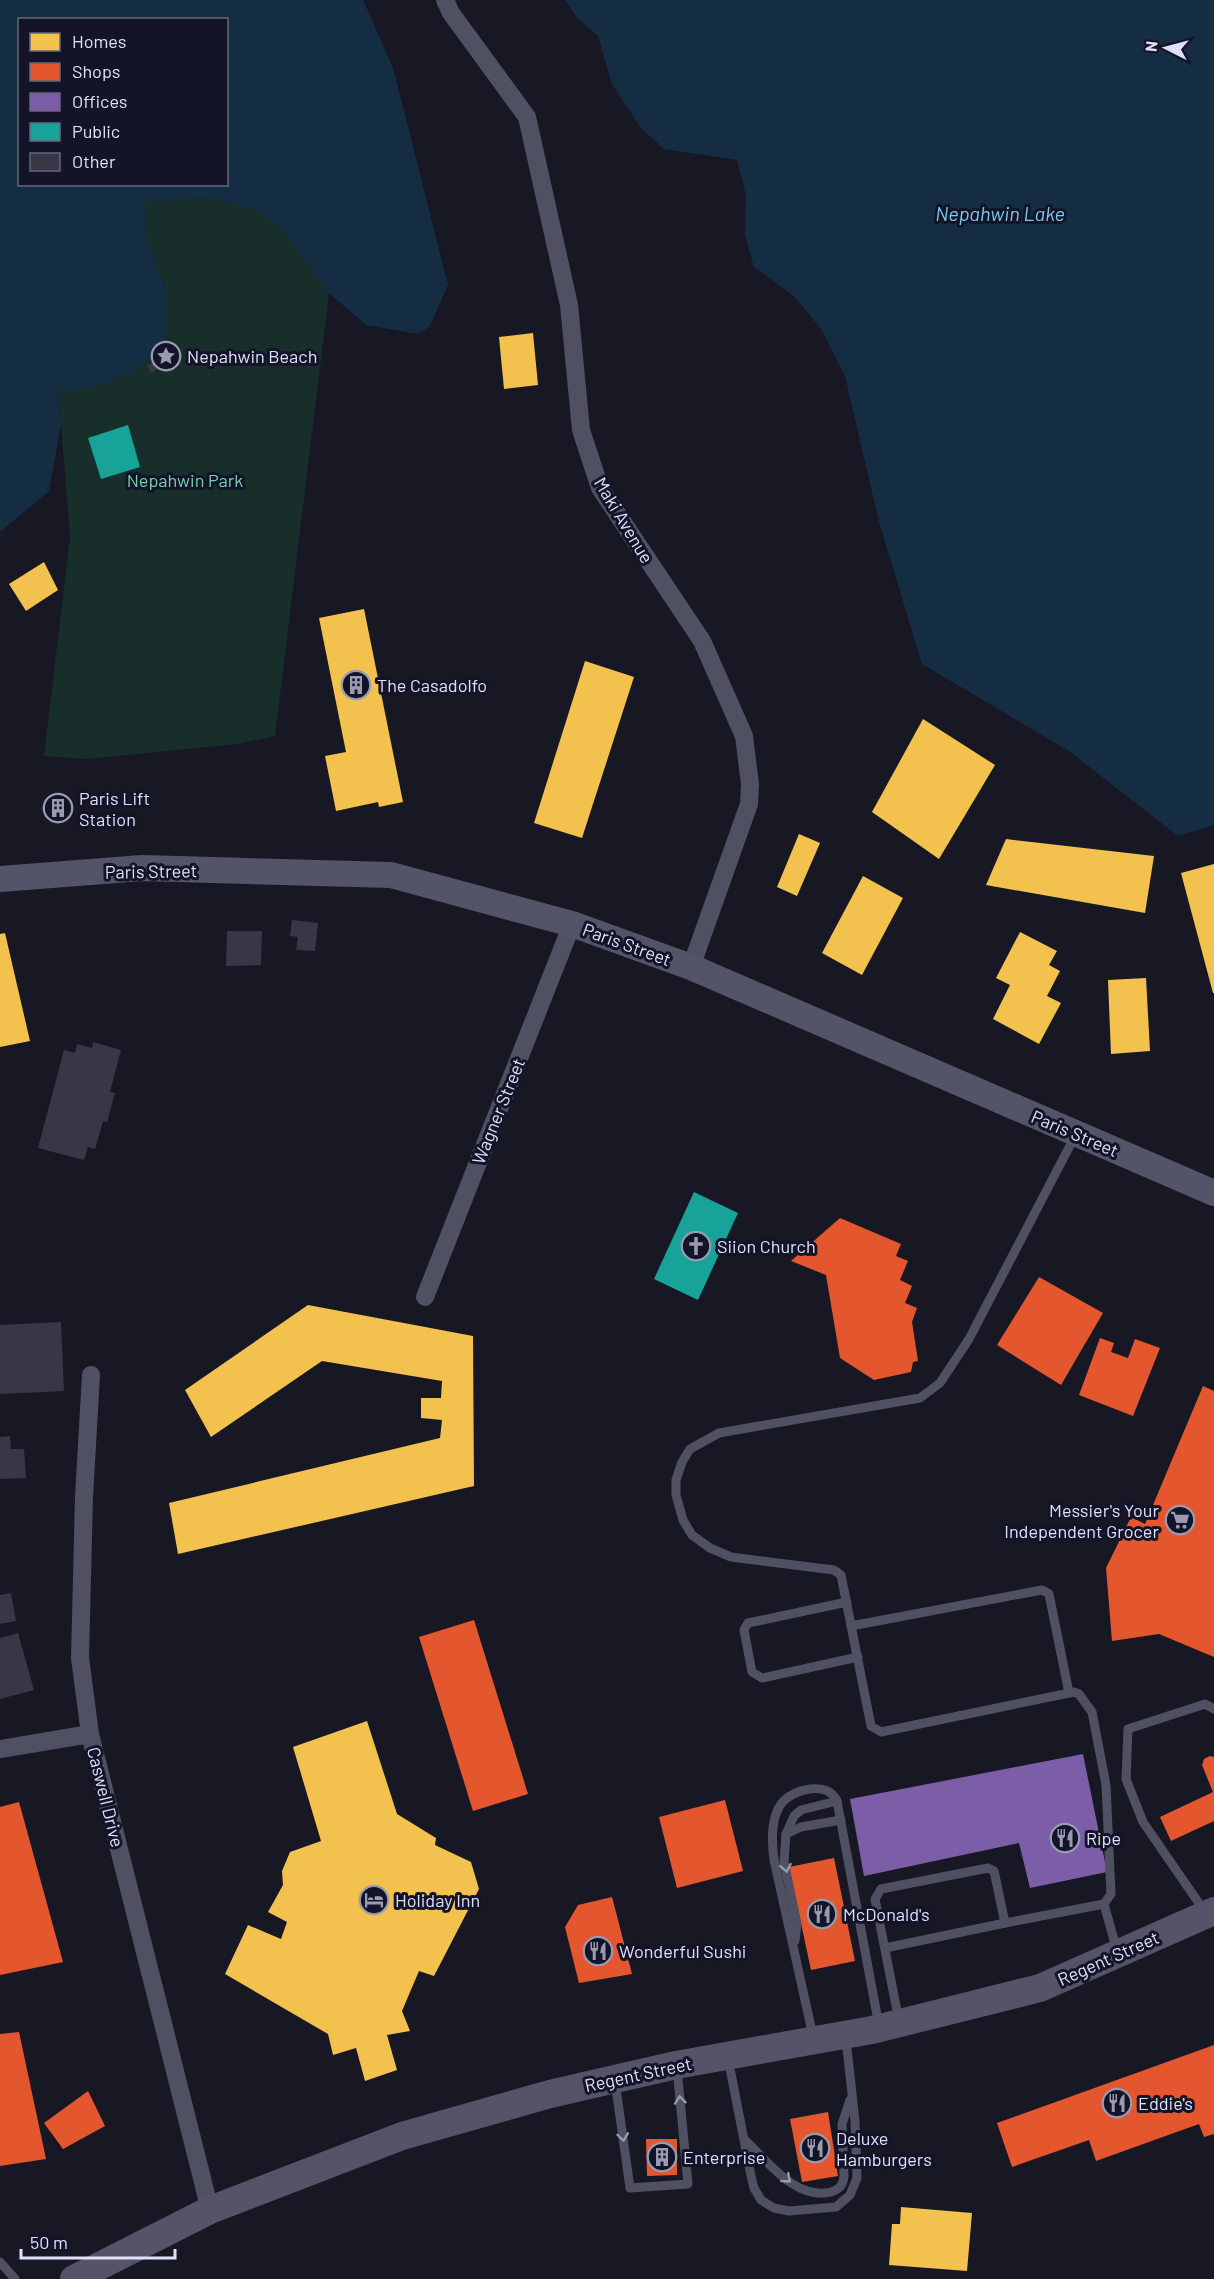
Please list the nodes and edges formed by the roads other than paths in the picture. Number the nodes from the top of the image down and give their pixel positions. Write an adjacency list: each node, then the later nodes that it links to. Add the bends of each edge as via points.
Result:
1 (445, 0): 4 (street, Maki Avenue, via 527,117 569,305 581,430 600,488 702,641 744,736 749,804)
2 (0, 879): 3 (main road, Paris Street, via 142,868 391,875)
3 (572, 924): 4 (main road, Paris Street); 7 (street, Wagner Street)
4 (691, 968): 5 (main road, Paris Street)
5 (1076, 1133): 6 (main road, Paris Street); 9 (lane, via 969,1339 940,1383 920,1398 719,1433 690,1449 682,1462 676,1495 683,1520 692,1534 731,1557 834,1570 841,1575)
6 (1214, 1193)
7 (425, 1298)
8 (91, 1375): 14 (street, Caswell Drive, via 80,1658)
9 (847, 1602): 10 (lane); 11 (lane, via 748,1623 744,1630 752,1672 762,1678)
10 (851, 1626): 11 (lane); 12 (lane, via 1042,1590 1049,1594)
11 (858, 1657): 12 (lane, via 872,1726 881,1732)
12 (1069, 1693): 19 (lane, via 1079,1694 1092,1712 1106,1785 1111,1894)
13 (1214, 1710): 20 (lane, via 1205,1704 1128,1729 1126,1779 1143,1822)
14 (90, 1734): 15 (street); 33 (street, Caswell Drive)
15 (0, 1749)
16 (837, 1801): 17 (lane); 18 (lane, via 801,1810); 23 (lane, via 834,1794 820,1788 801,1791 781,1803 775,1820 774,1860)
17 (841, 1820): 18 (lane, via 801,1827); 25 (lane)
18 (786, 1834): 23 (lane, one-way to 23, via 784,1862 797,1924)
19 (1104, 1904): 21 (lane); 24 (lane)
20 (1210, 1912): 24 (main road, Regent Street)
21 (1005, 1923): 22 (lane); 22 (lane, via 994,1871 988,1868 892,1887 881,1890 875,1899)
22 (885, 1948): 25 (lane)
23 (795, 1949): 27 (lane)
24 (1117, 1954): 25 (main road, Regent Street, via 1040,1988)
25 (889, 2025): 26 (main road, Regent Street)
26 (845, 2035): 27 (main road, Regent Street); 31 (lane)
27 (814, 2041): 28 (main road, Regent Street)
28 (728, 2056): 29 (main road, Regent Street); 32 (lane)
29 (676, 2065): 30 (main road, Regent Street); 30 (lane, one-way to 29, via 630,2188 688,2184)
30 (615, 2079): 33 (main road, Regent Street, via 402,2136)
31 (852, 2096): 32 (lane, one-way to 31, via 798,2188 811,2193 838,2190 843,2184 842,2124); 32 (lane, via 857,2178 850,2195 836,2207 789,2211 761,2200 754,2188)
32 (744, 2139)
33 (210, 2210): 36 (main road, Regent Street)
34 (0, 2262): 35 (lane)
35 (15, 2279)
36 (74, 2279)

